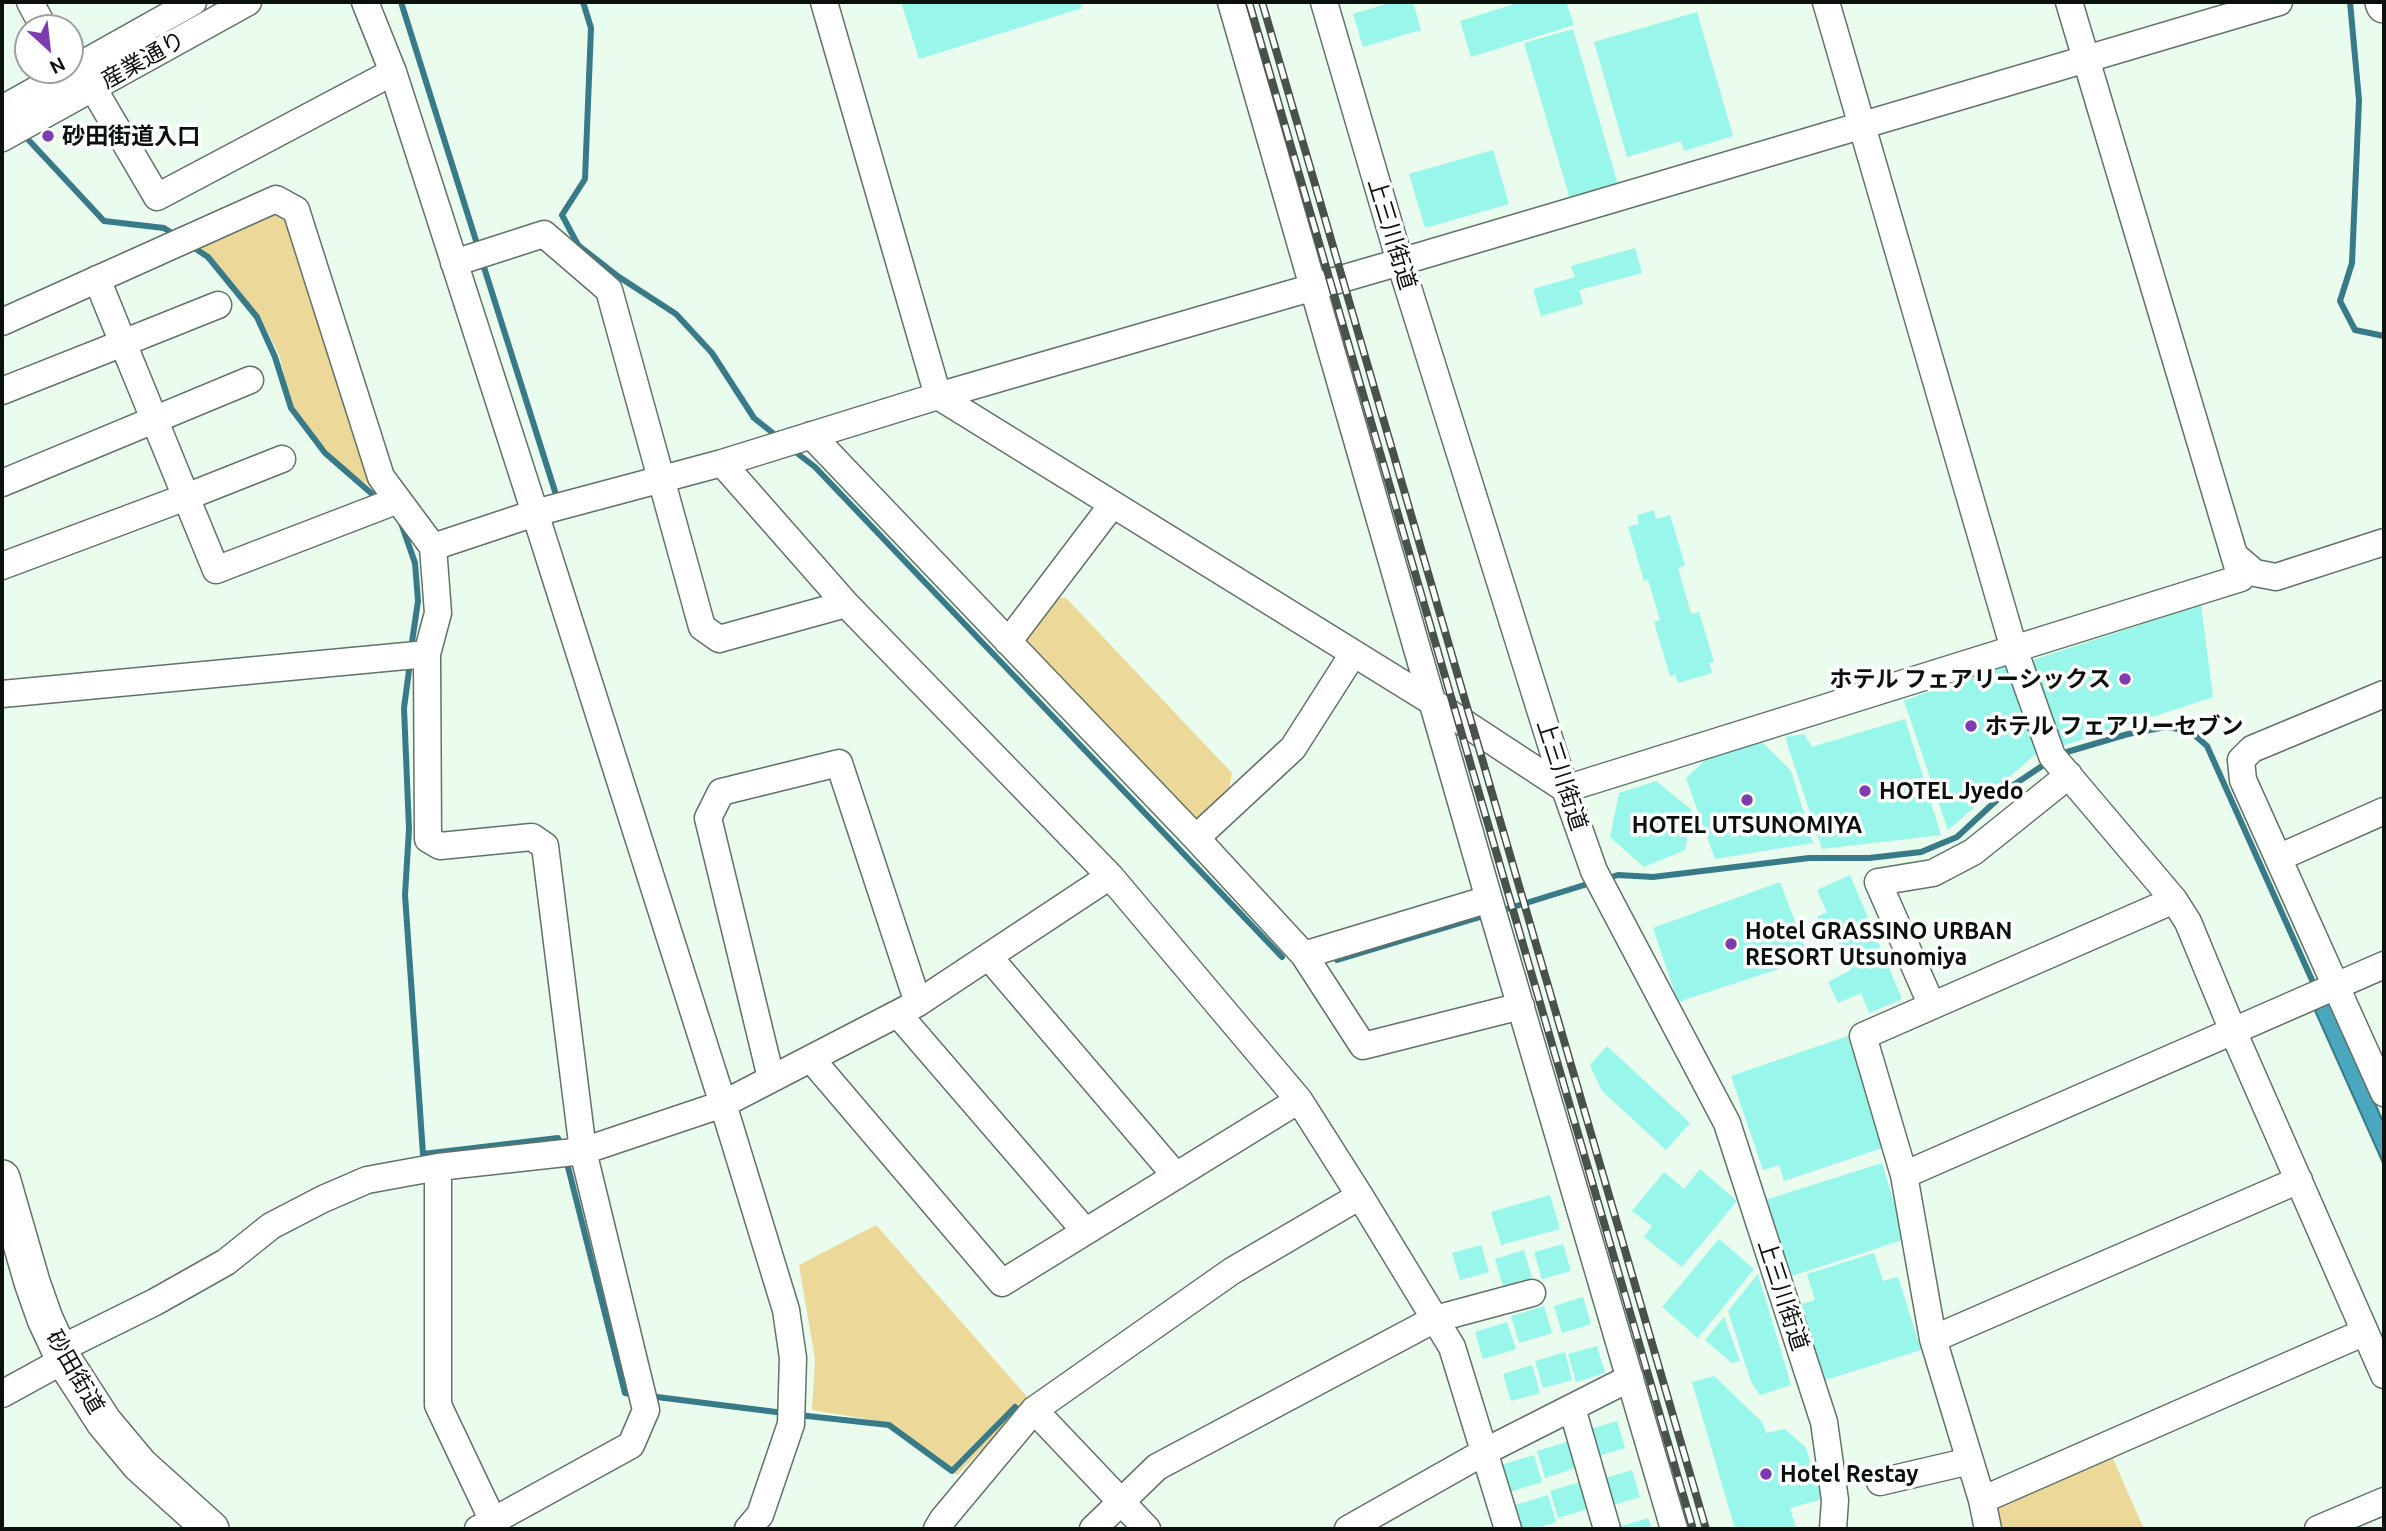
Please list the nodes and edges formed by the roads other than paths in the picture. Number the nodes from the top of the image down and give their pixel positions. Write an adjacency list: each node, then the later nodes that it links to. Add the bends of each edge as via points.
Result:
1 (193, 2): 11 (street, 産業通り)
2 (248, 2): 15 (street, 産業通り)
3 (365, 2): 12 (street)
4 (824, 2): 28 (street)
5 (1231, 2): 22 (street)
6 (1324, 2): 19 (street, 上三川街道)
7 (1826, 2): 17 (street)
8 (2069, 2): 10 (street)
9 (2279, 2): 10 (street)
10 (2086, 59): 17 (street); 41 (street)
11 (84, 62)
12 (393, 72): 15 (street, via 157,197); 20 (street)
13 (84, 82): 15 (street)
14 (44, 84): 16 (street, 産業通り)
15 (93, 88): 18 (street, 産業通り)
16 (2, 108)
17 (1862, 125): 19 (street); 45 (street)
18 (2, 138)
19 (1400, 262): 22 (street); 52 (street, 上三川街道)
20 (454, 263): 33 (street, via 544,234 609,290); 38 (street)
21 (97, 279): 24 (street); 25 (street); 36 (street, via 275,199 296,210 381,477)
22 (1314, 288): 28 (street); 50 (street)
23 (218, 305): 25 (street)
24 (2, 322)
25 (123, 343): 27 (street); 29 (street)
26 (250, 380): 29 (street)
27 (2, 391)
28 (938, 396): 30 (street); 37 (street)
29 (155, 419): 34 (street); 35 (street)
30 (811, 435): 32 (street); 44 (street)
31 (282, 459): 35 (street)
32 (722, 463): 33 (street); 43 (street)
33 (662, 479): 38 (street); 43 (street, via 702,627 719,639)
34 (2, 483)
35 (186, 496): 36 (street, via 216,570); 42 (street)
36 (398, 500): 40 (street)
37 (1112, 505): 44 (street); 47 (street)
38 (535, 513): 40 (street); 71 (street)
39 (2384, 542): 41 (street, via 2277,577 2255,573)
40 (433, 547): 46 (street, via 438,613)
41 (2234, 555): 45 (street, via 2241,578)
42 (2, 566)
43 (846, 604): 56 (street)
44 (1008, 642): 54 (street)
45 (2014, 649): 51 (street, via 2052,756); 52 (street)
46 (427, 654): 48 (street); 72 (street, via 428,839 440,846 532,837 545,846)
47 (1353, 654): 50 (street); 54 (street, via 1293,748)
48 (2, 694)
49 (2384, 694): 55 (street, via 2252,749 2241,760 2243,780)
50 (1434, 704): 52 (street); 57 (street)
51 (2069, 775): 58 (street); 64 (street, via 1973,852 1933,873 1878,882)
52 (1565, 789): 106 (street, 上三川街道, via 1594,871 1727,1123 1824,1422 1836,1500)
53 (2384, 811): 55 (street)
54 (1196, 838): 59 (street)
55 (2278, 858): 62 (street)
56 (1110, 876): 60 (street); 70 (street)
57 (1489, 899): 59 (street); 63 (street)
58 (2174, 900): 64 (street); 66 (street, via 2189,922)
59 (1304, 955): 63 (street, via 1363,1046)
60 (989, 957): 65 (street); 75 (street)
61 (2384, 965): 62 (street)
62 (2336, 986): 66 (street); 69 (street)
63 (1521, 1006): 86 (street)
64 (1932, 1006): 74 (street, via 1863,1036)
65 (908, 1008): 67 (street); 68 (street, via 839,763 721,792 708,818); 79 (street)
66 (2233, 1031): 74 (street); 77 (street)
67 (812, 1060): 68 (street); 79 (street, via 1002,1283)
68 (771, 1078): 71 (street)
69 (2384, 1093)
70 (1299, 1100): 75 (street); 78 (street)
71 (723, 1104): 72 (street); 98 (street, via 786,1310 793,1358 791,1424 761,1515)
72 (583, 1151): 73 (street); 96 (street, via 646,1410 631,1446)
73 (438, 1167): 84 (street, via 368,1180 323,1199 271,1226 226,1262); 96 (street, via 438,1405)
74 (1904, 1175): 83 (street)
75 (1176, 1176): 79 (street)
76 (2, 1178): 84 (main road, 砂田街道, via 32,1282)
77 (2298, 1180): 82 (street); 83 (street)
78 (1360, 1196): 81 (street); 89 (street, via 1232,1271)
79 (1085, 1231)
80 (1532, 1293): 81 (street)
81 (1435, 1319): 90 (street, via 1452,1347); 95 (street, via 1157,1467)
82 (2365, 1332): 85 (street); 93 (street)
83 (1933, 1339): 91 (street)
84 (61, 1355): 87 (street); 97 (main road, 砂田街道, via 104,1422 133,1457)
85 (2384, 1375)
86 (1630, 1378): 88 (street); 105 (street)
87 (2, 1394)
88 (1572, 1408): 90 (street); 104 (street)
89 (1034, 1410): 95 (street); 99 (street)
90 (1486, 1451): 102 (street); 103 (street)
91 (1970, 1461): 92 (street); 93 (street)
92 (1880, 1482)
93 (1982, 1500): 107 (street)
94 (2384, 1501): 108 (street)
95 (1121, 1502): 100 (street); 101 (street)
96 (485, 1525)
97 (211, 1529)
98 (748, 1529)
99 (937, 1529)
100 (1093, 1529)
101 (1147, 1529)
102 (1348, 1529)
103 (1508, 1529)
104 (1607, 1529)
105 (1674, 1529)
106 (1833, 1529)
107 (1988, 1529)
108 (2318, 1529)

